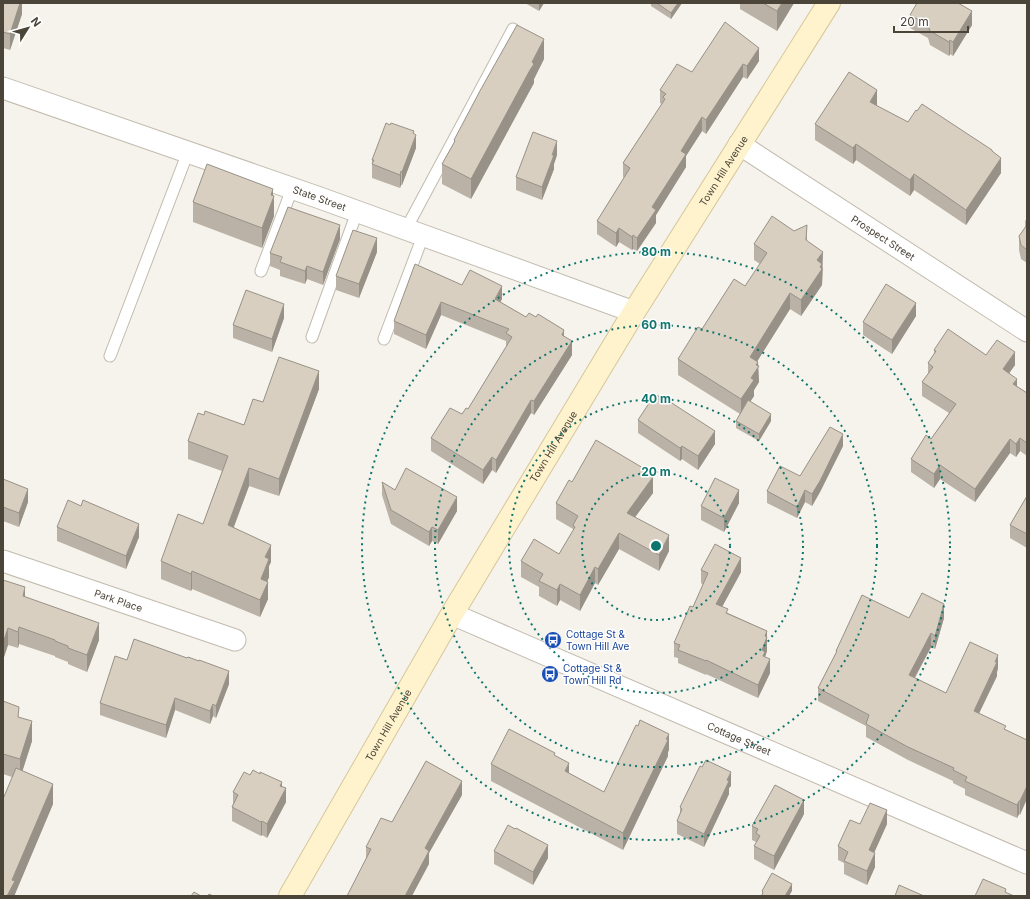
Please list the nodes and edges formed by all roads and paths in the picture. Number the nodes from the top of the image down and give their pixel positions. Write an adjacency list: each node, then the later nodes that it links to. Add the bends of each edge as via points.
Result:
1 (829, 3): 4 (street, Town Hill Avenue)
2 (513, 29): 8 (lane)
3 (3, 88): 5 (street, State Street)
4 (739, 144): 10 (street, Town Hill Avenue); 11 (street, Prospect Street)
5 (188, 152): 6 (street, State Street); 14 (lane)
6 (292, 189): 7 (street, State Street); 9 (lane)
7 (357, 212): 8 (street, State Street); 12 (lane)
8 (414, 232): 10 (street, State Street); 13 (lane)
9 (261, 271)
10 (634, 312): 16 (street, Town Hill Avenue)
11 (1027, 331)
12 (312, 337)
13 (384, 339)
14 (110, 356)
15 (3, 561): 17 (street, Park Place)
16 (452, 614): 18 (street, Cottage Street); 19 (street, Town Hill Avenue)
17 (234, 640)
18 (1027, 863)
19 (290, 896)

